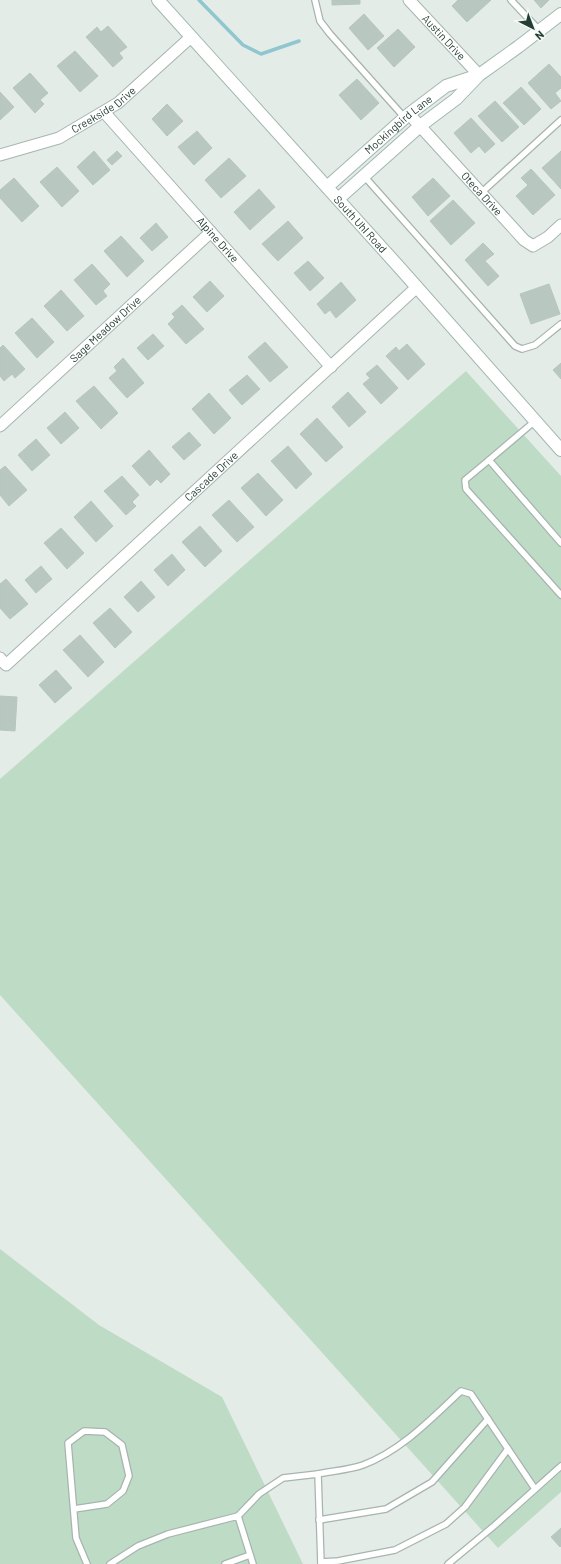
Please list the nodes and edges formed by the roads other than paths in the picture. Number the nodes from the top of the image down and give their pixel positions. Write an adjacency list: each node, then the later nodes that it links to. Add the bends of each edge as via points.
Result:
1 (158, 0): 7 (main road, South Uhl Road)
2 (315, 0): 10 (lane, via 320,21 330,34)
3 (409, 0): 8 (street, Austin Drive)
4 (511, 0): 6 (lane)
5 (561, 14): 6 (main road, Mockingbird Lane)
6 (540, 31): 8 (main road, Mockingbird Lane)
7 (191, 36): 9 (street, Creekside Drive, via 118,103); 15 (main road, South Uhl Road)
8 (479, 75): 10 (main road, Mockingbird Lane, via 446,86); 12 (main road, Mockingbird Lane, via 456,99)
9 (104, 112): 13 (street, Creekside Drive, via 59,138); 19 (street, Alpine Drive)
10 (407, 116): 12 (street, Oteca Drive); 15 (main road, Mockingbird Lane)
11 (561, 120): 16 (lane)
12 (420, 126): 14 (main road, Mockingbird Lane); 16 (street, Oteca Drive)
13 (0, 155)
14 (363, 176): 17 (main road, Mockingbird Lane); 21 (lane, via 515,346 522,349 535,345)
15 (326, 187): 17 (main road, South Uhl Road)
16 (481, 193): 18 (street, Oteca Drive, via 524,240 533,246)
17 (338, 199): 20 (main road, South Uhl Road)
18 (561, 225)
19 (211, 232): 22 (street, Alpine Drive); 24 (street, Sage Meadow Drive)
20 (417, 287): 22 (street, Cascade Drive); 23 (main road, South Uhl Road)
21 (561, 324)
22 (331, 367): 29 (street, Cascade Drive)
23 (535, 421): 25 (main road, South Uhl Road); 26 (lane)
24 (0, 426)
25 (561, 450)
26 (489, 460): 27 (lane); 28 (lane, via 465,480 466,489)
27 (561, 543)
28 (561, 595)
29 (3, 662)
30 (488, 1419): 31 (lane); 33 (lane, via 471,1394 461,1391 395,1449 362,1465); 37 (lane, via 432,1482 386,1509)
31 (508, 1449): 34 (lane); 39 (lane, via 465,1507 446,1524 395,1550)
32 (561, 1466): 34 (lane)
33 (318, 1474): 36 (lane, via 283,1478 259,1494); 37 (lane)
34 (535, 1489): 44 (lane)
35 (74, 1509): 35 (lane, via 68,1443 84,1431 105,1432 122,1445 129,1476 123,1491 107,1504); 40 (lane, via 76,1538)
36 (238, 1516): 38 (lane); 41 (lane, via 168,1534 138,1546)
37 (319, 1520): 39 (lane)
38 (250, 1555): 42 (lane); 43 (lane)
39 (321, 1563)
40 (87, 1564)
41 (110, 1564)
42 (225, 1564)
43 (253, 1564)
44 (448, 1564)

